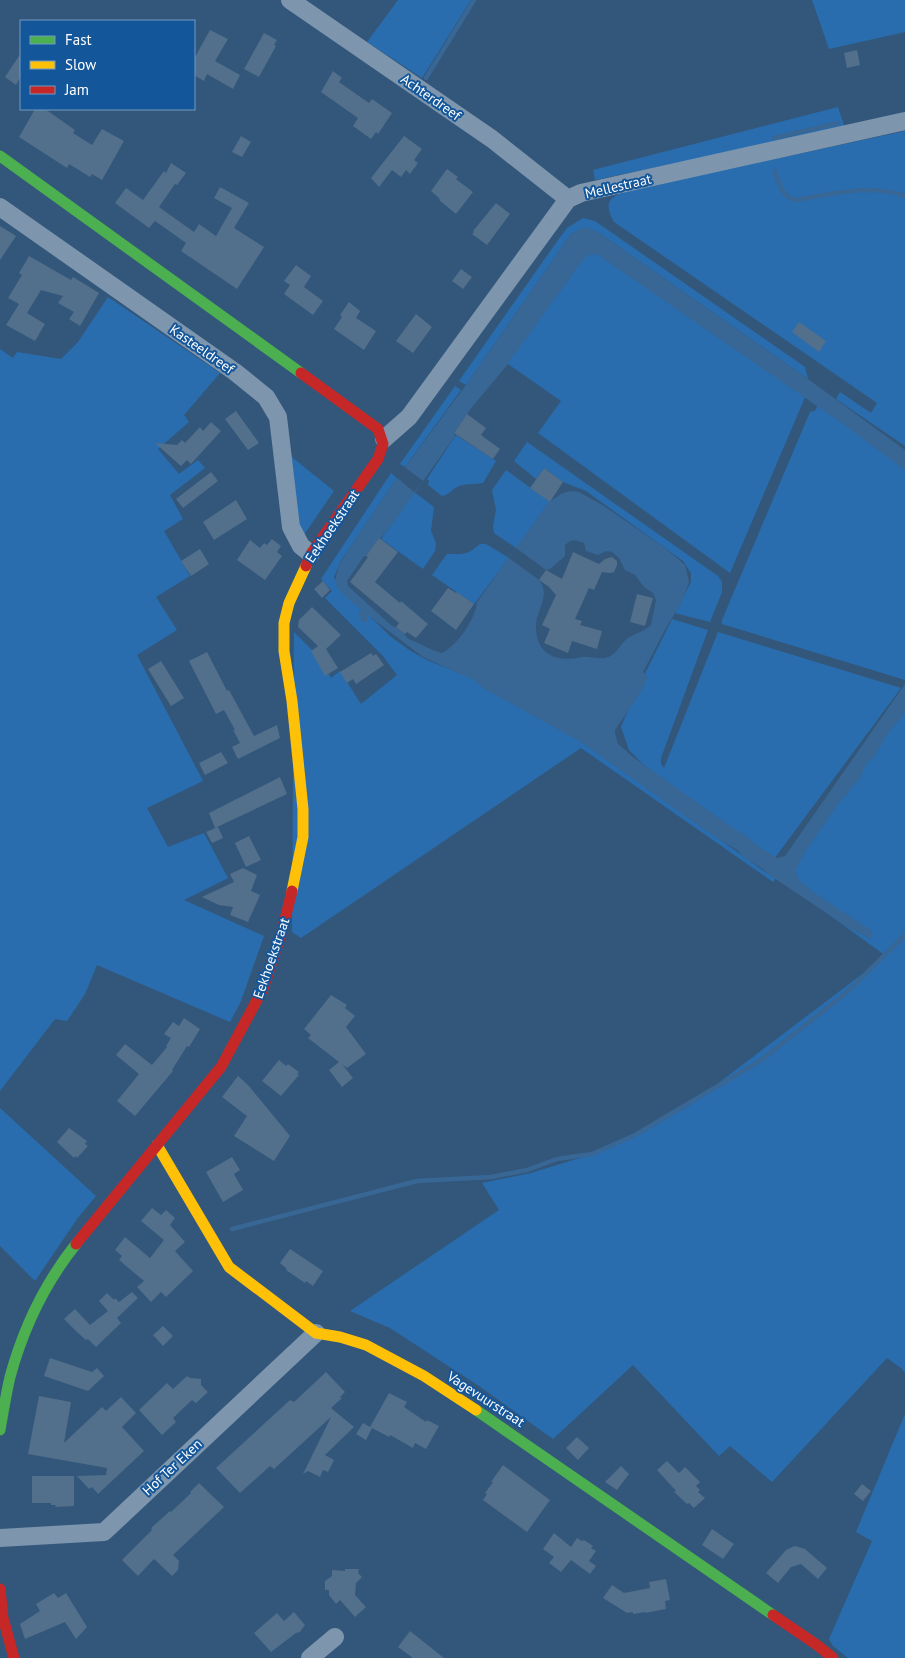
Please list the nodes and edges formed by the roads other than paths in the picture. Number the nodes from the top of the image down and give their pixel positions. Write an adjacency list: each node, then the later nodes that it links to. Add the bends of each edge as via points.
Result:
1 (290, 0): 4 (street, Achterdreef, via 492,139)
2 (905, 121): 4 (street, Mellestraat, via 581,193)
3 (0, 156): 6 (street, via 378,429)
4 (568, 199): 6 (street, Mellestraat, via 409,417)
5 (0, 208): 7 (street, Kasteeldreef, via 266,397 278,417 291,526 301,546)
6 (384, 439): 7 (street, Eekhoekstraat, via 378,459)
7 (311, 554): 8 (street, Eekhoekstraat, via 289,603 284,623 303,837 282,931 263,989 221,1067)
8 (157, 1145): 9 (street, Vagevuurstraat, via 229,1267); 10 (street, Eekhoekstraat, via 73,1248 40,1298 10,1378)
9 (316, 1333): 11 (street, Hof Ter Eken, via 104,1532); 16 (street, Vagevuurstraat, via 340,1336 366,1345 424,1376)
10 (0, 1430)
11 (0, 1538)
12 (0, 1589): 14 (street, via 3,1618)
13 (334, 1637): 15 (street)
14 (14, 1658)
15 (310, 1658)
16 (833, 1658)

